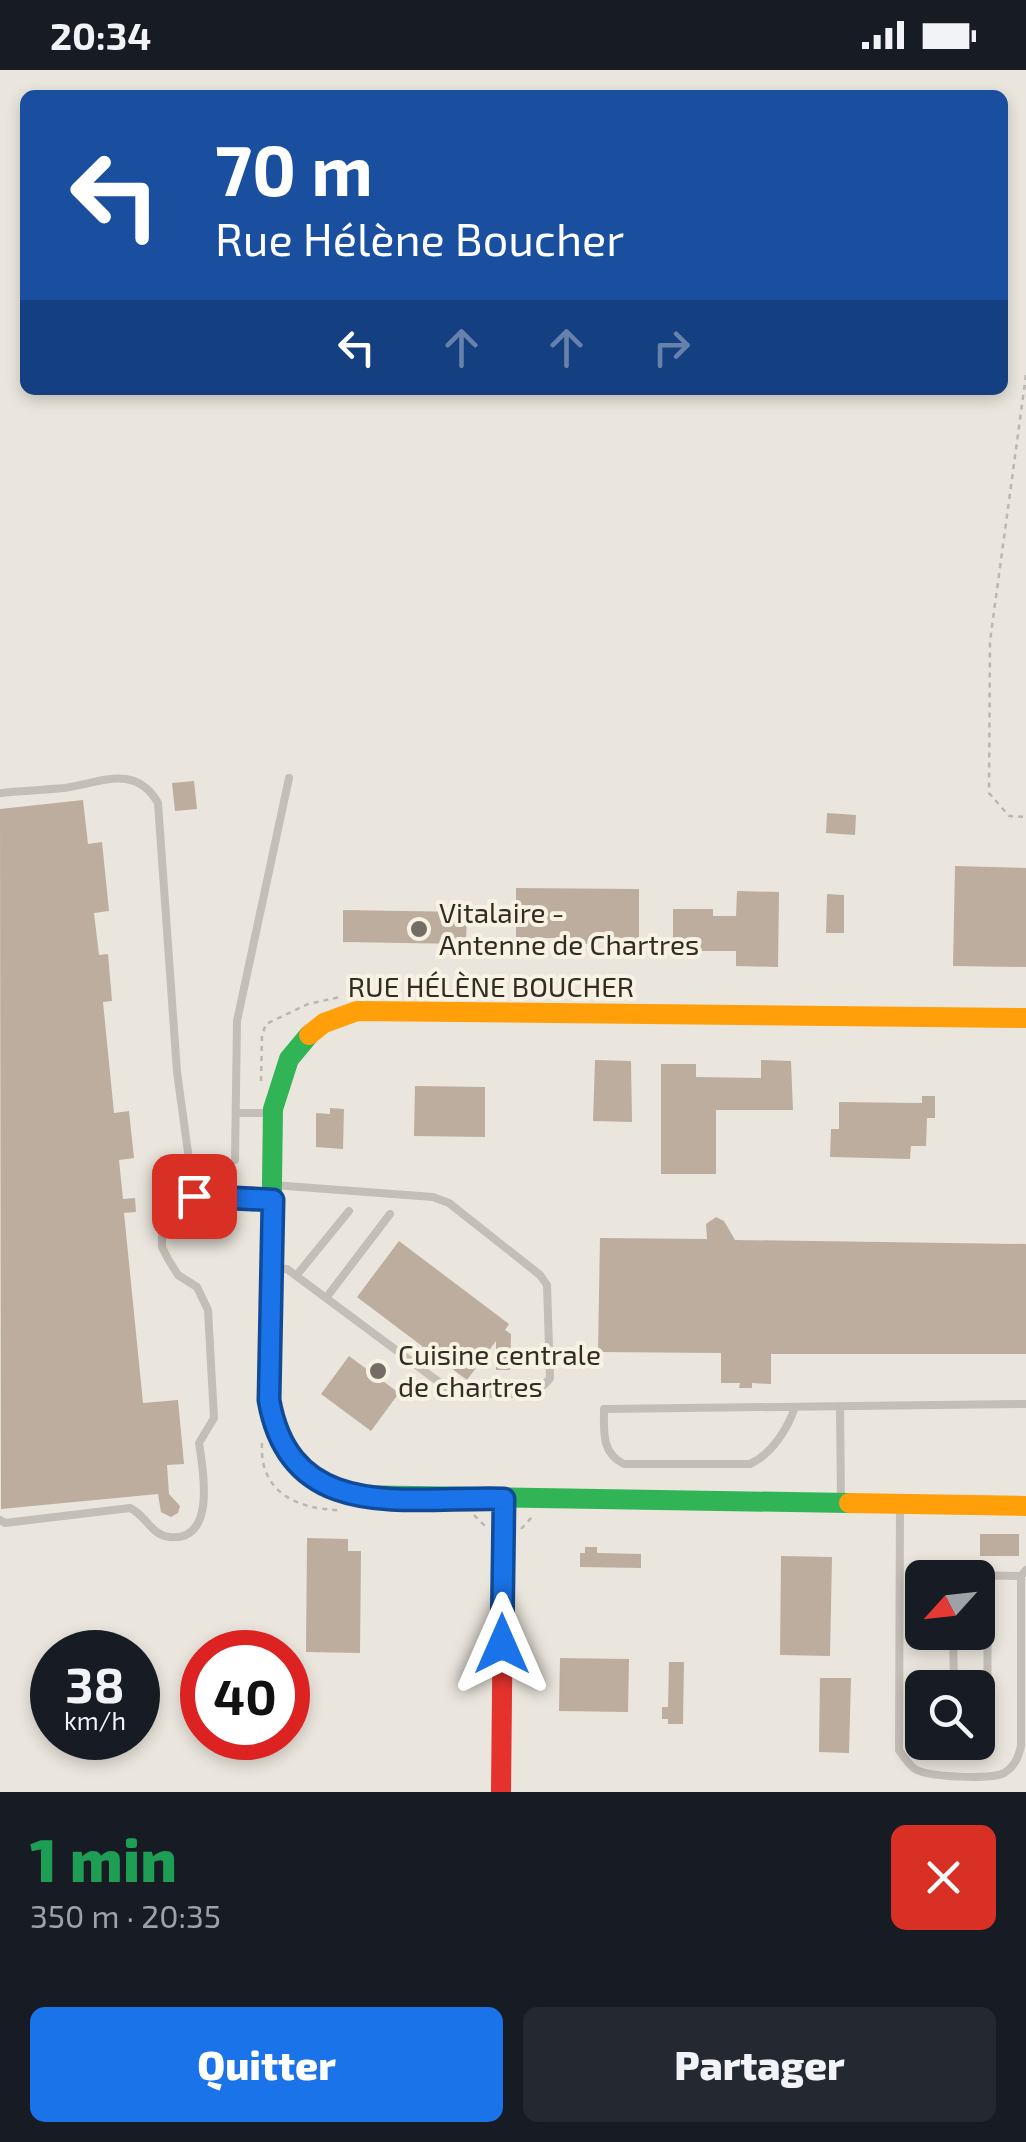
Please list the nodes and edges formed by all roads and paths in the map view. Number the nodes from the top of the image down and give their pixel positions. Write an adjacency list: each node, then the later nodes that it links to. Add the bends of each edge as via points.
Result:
1 (1026, 375): 4 (path, via 990,641 989,774 989,794 1008,816)
2 (290, 778): 6 (lane, via 238,1021)
3 (0, 794): 10 (lane, via 130,780 158,804 177,1072)
4 (1026, 818)
5 (1026, 1018): 7 (street, RUE HÉLÈNE BOUCHER, via 357,1010 336,1014 299,1044 278,1080)
6 (236, 1112): 7 (lane); 8 (lane)
7 (273, 1113): 9 (street, RUE HÉLÈNE BOUCHER)
8 (236, 1160)
9 (273, 1192): 10 (lane); 13 (street, RUE HÉLÈNE BOUCHER); 15 (lane, via 450,1203 547,1285 550,1378 532,1393 458,1392)
10 (194, 1196): 23 (lane, via 167,1214 162,1247 178,1275 197,1286 208,1310 214,1418 198,1443 204,1478 198,1522 168,1537 130,1508)
11 (349, 1211): 14 (lane)
12 (390, 1214): 15 (lane)
13 (272, 1268): 14 (lane); 19 (street, RUE HÉLÈNE BOUCHER, via 269,1400 274,1425 296,1464 349,1495)
14 (296, 1276): 15 (lane)
15 (326, 1298)
16 (1026, 1404): 17 (lane)
17 (840, 1406): 18 (lane); 20 (lane)
18 (795, 1407): 18 (lane, via 604,1409 604,1439 624,1464 750,1464 788,1426)
19 (504, 1499): 20 (street, RUE HÉLÈNE BOUCHER); 27 (street)
20 (841, 1504): 21 (street, RUE HÉLÈNE BOUCHER)
21 (900, 1504): 22 (street, RUE HÉLÈNE BOUCHER); 26 (lane, via 899,1750 913,1768 929,1774 994,1777)
22 (1026, 1506)
23 (0, 1520)
24 (1023, 1573): 25 (lane); 26 (lane)
25 (995, 1575)
26 (1022, 1754)
27 (501, 1792)

